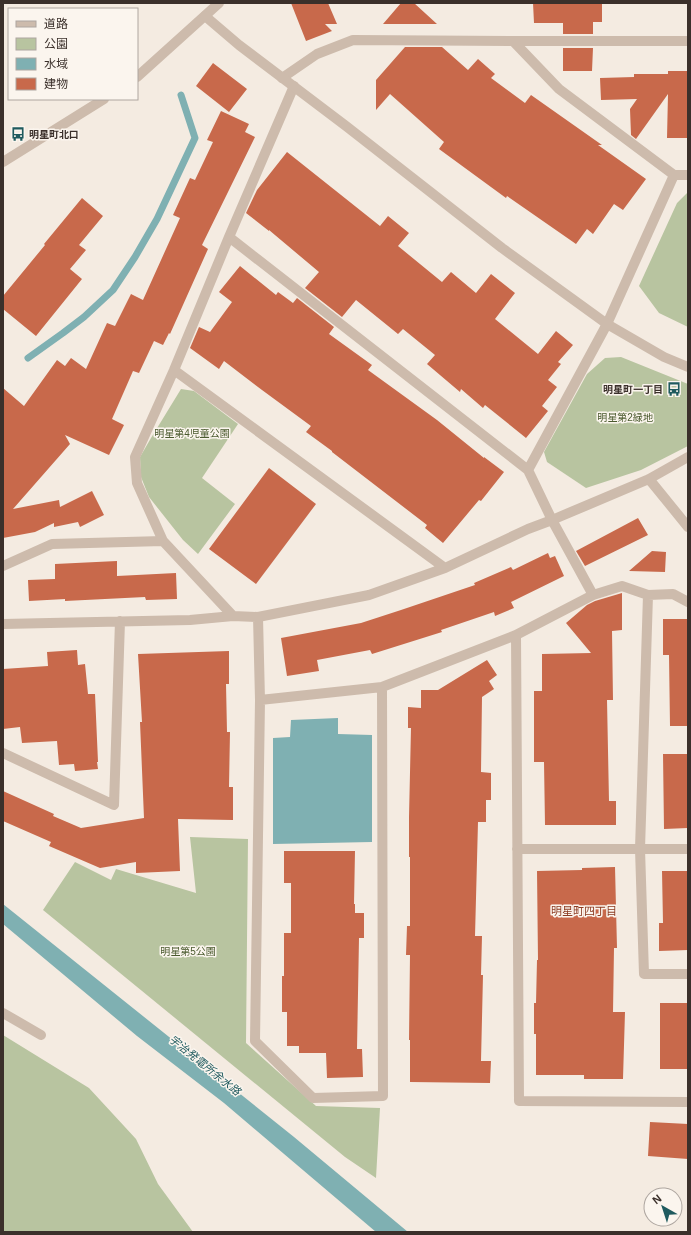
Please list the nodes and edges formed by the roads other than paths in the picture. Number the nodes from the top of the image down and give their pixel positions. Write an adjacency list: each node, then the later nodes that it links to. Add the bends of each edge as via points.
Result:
1 (219, 3): 2 (street)
2 (205, 16): 5 (street); 6 (street)
3 (513, 41): 4 (street); 6 (street, via 353,40 317,54); 10 (street, via 559,89)
4 (688, 41)
5 (138, 76)
6 (282, 78): 7 (street)
7 (294, 86): 12 (street); 13 (street, via 502,248)
8 (102, 100): 9 (street)
9 (3, 162)
10 (674, 175): 11 (street); 13 (street)
11 (688, 175)
12 (229, 237): 15 (street); 17 (street)
13 (607, 324): 14 (street, via 664,357); 17 (street)
14 (688, 367)
15 (174, 370): 21 (street, via 135,457 137,483); 23 (street)
16 (688, 457): 18 (street)
17 (528, 470): 19 (street)
18 (649, 478): 19 (street); 20 (street)
19 (552, 520): 23 (street); 24 (street)
20 (688, 527)
21 (163, 541): 22 (street, via 52,544); 27 (street)
22 (3, 566)
23 (445, 568): 28 (street, via 369,595)
24 (593, 595): 25 (street, via 622,586); 31 (street)
25 (648, 595): 26 (street, via 673,594); 36 (street)
26 (688, 602)
27 (232, 616): 28 (street); 29 (street, via 190,620)
28 (258, 617): 33 (street)
29 (120, 621): 30 (street); 34 (street, via 114,805)
30 (3, 624)
31 (516, 635): 32 (street); 35 (street)
32 (382, 687): 33 (street); 33 (street, via 383,1096 313,1098 255,1041)
33 (260, 700)
34 (3, 753)
35 (517, 849): 36 (street); 41 (street, via 519,1101)
36 (640, 849): 37 (street); 38 (street, via 644,974)
37 (688, 849)
38 (688, 974)
39 (3, 1013): 40 (street)
40 (41, 1035)
41 (688, 1102)

